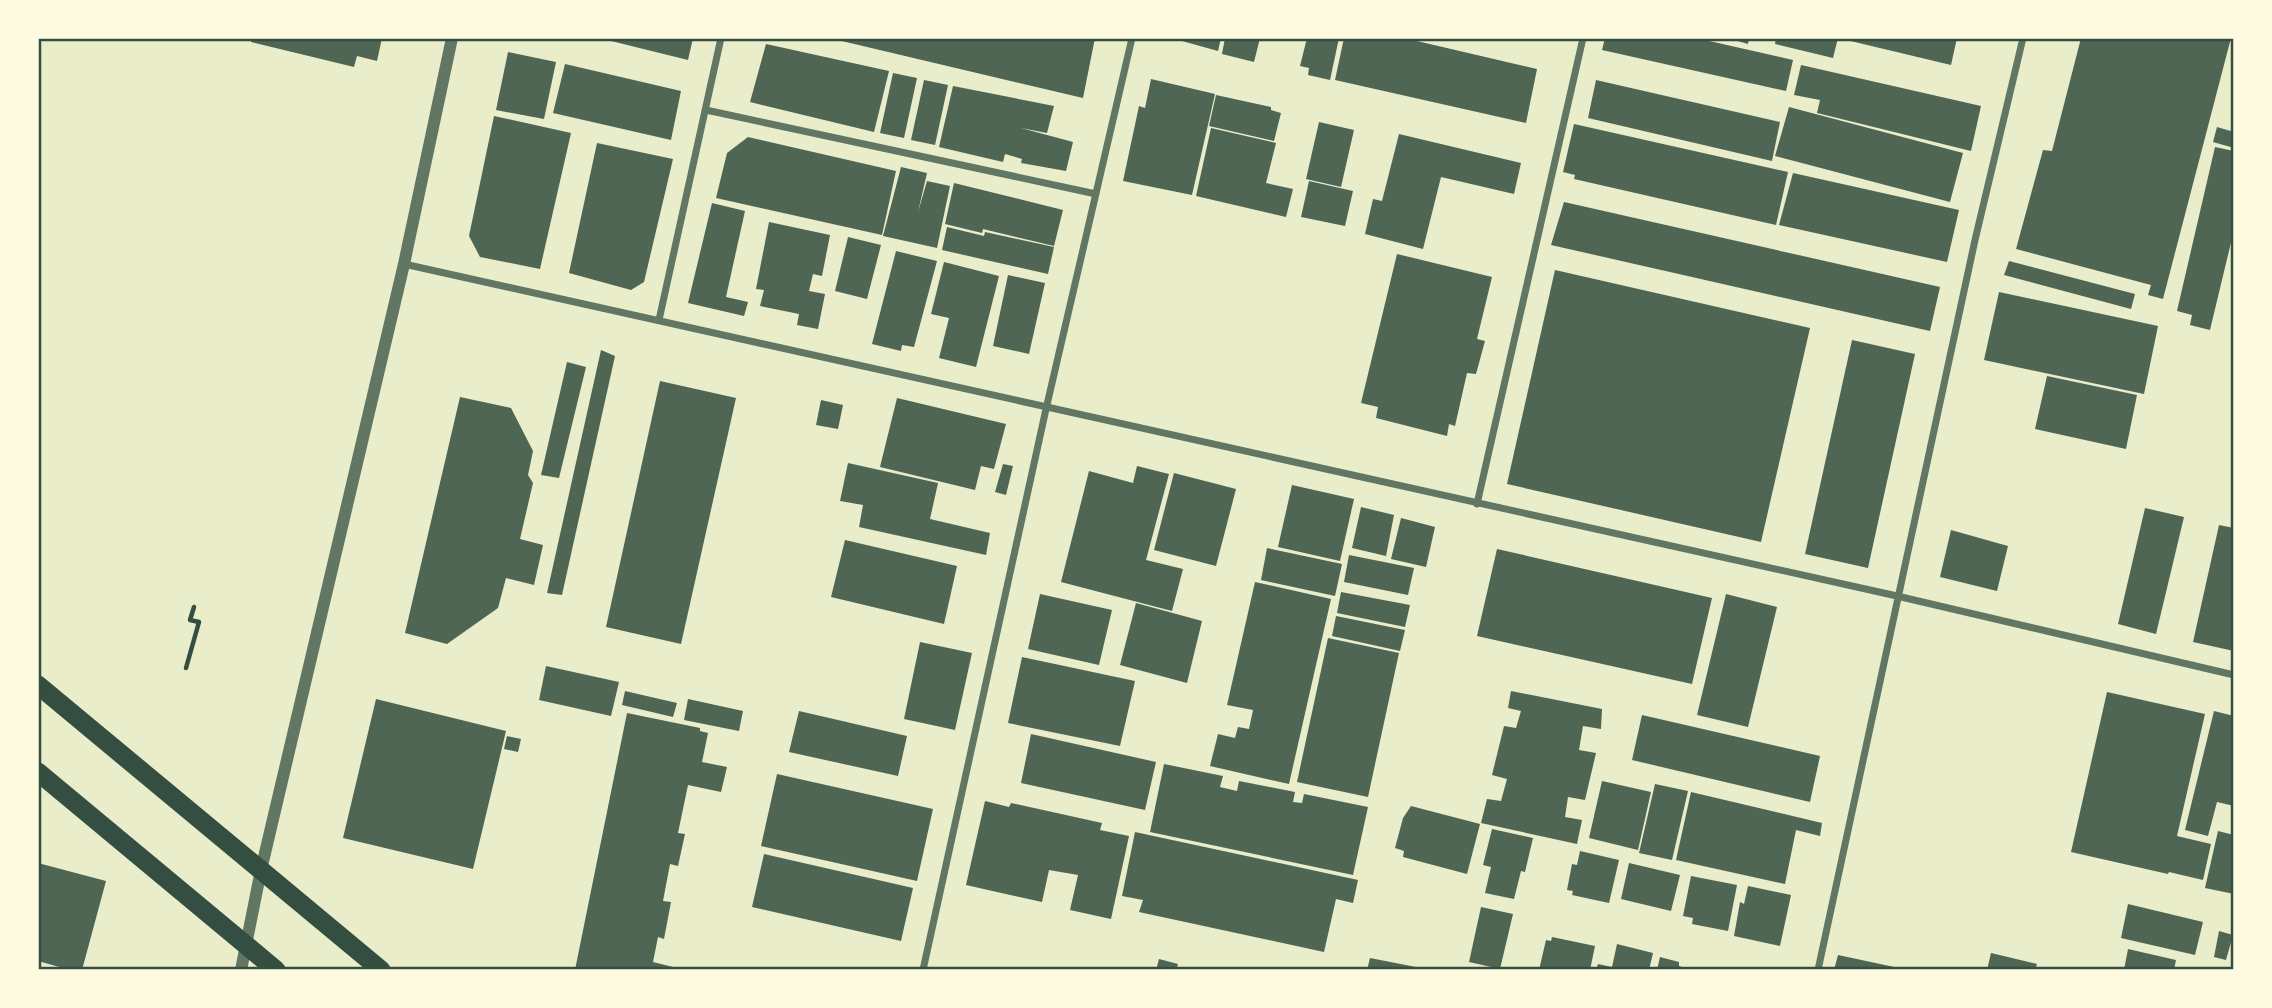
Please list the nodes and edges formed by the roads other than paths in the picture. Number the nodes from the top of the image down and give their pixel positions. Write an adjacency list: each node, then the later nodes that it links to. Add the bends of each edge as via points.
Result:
1 (453, 38): 8 (street)
2 (721, 38): 6 (street)
3 (1132, 38): 7 (street)
4 (1583, 38): 11 (street)
5 (2022, 38): 12 (street)
6 (706, 110): 7 (street); 9 (street)
7 (1096, 194): 10 (street)
8 (404, 264): 9 (street); 16 (street)
9 (659, 320): 10 (street)
10 (1046, 409): 11 (street); 21 (street)
11 (1477, 504): 12 (street)
12 (1897, 596): 13 (street); 22 (street)
13 (2234, 675)
14 (38, 685): 16 (highway)
15 (38, 772): 17 (highway)
16 (261, 870): 17 (street); 20 (highway)
17 (246, 945): 18 (street); 19 (highway)
18 (241, 970)
19 (276, 970)
20 (382, 970)
21 (923, 970)
22 (1818, 970)

